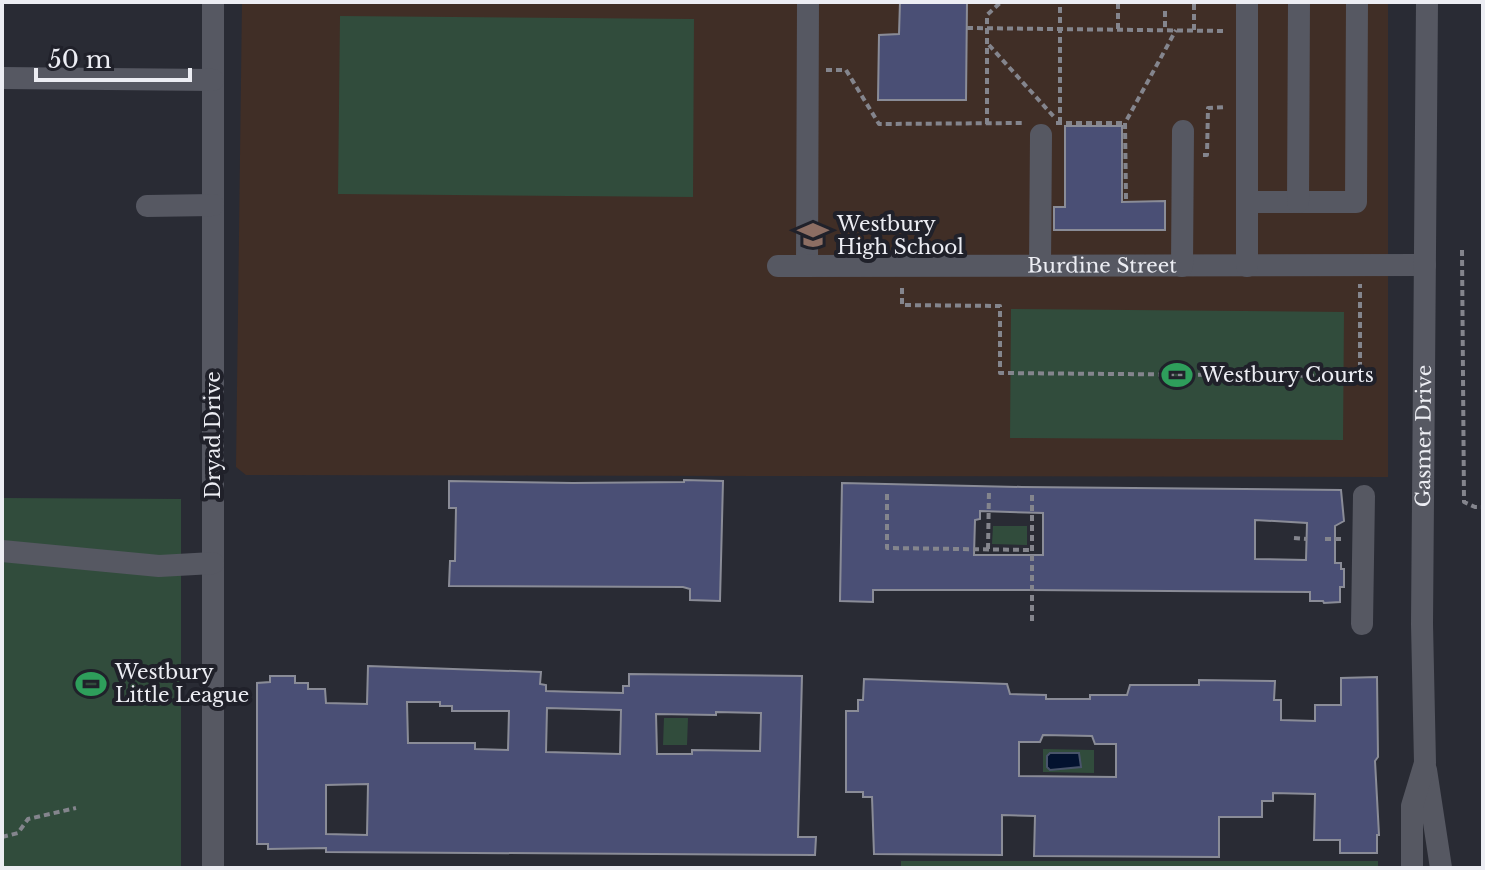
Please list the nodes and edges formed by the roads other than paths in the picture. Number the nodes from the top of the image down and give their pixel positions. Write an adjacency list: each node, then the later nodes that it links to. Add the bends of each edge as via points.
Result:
1 (213, 2): 8 (street, Dryad Drive)
2 (808, 2): 15 (street)
3 (1247, 2): 11 (street)
4 (1299, 2): 12 (street)
5 (1357, 2): 12 (street, via 1356,202)
6 (1427, 2): 16 (street, Gasmer Drive)
7 (2, 78): 8 (street)
8 (213, 80): 13 (street, Dryad Drive)
9 (1044, 126): 18 (street)
10 (1183, 131): 19 (street)
11 (1247, 202): 12 (street); 20 (street)
12 (1298, 202)
13 (213, 205): 14 (street); 23 (street, Dryad Drive)
14 (147, 206)
15 (807, 265): 17 (street, Burdine Street); 18 (street, Burdine Street)
16 (1425, 265): 20 (street, Burdine Street); 25 (street, Gasmer Drive)
17 (778, 266)
18 (1040, 266): 19 (street, Burdine Street)
19 (1182, 266): 20 (street, Burdine Street)
20 (1247, 266)
21 (1364, 496): 24 (street)
22 (2, 551): 23 (street, via 159,566)
23 (213, 563): 26 (street, Dryad Drive)
24 (1362, 624)
25 (1425, 763): 27 (street, Gasmer Drive, via 1412,806); 28 (street)
26 (213, 868)
27 (1412, 868)
28 (1441, 868)

